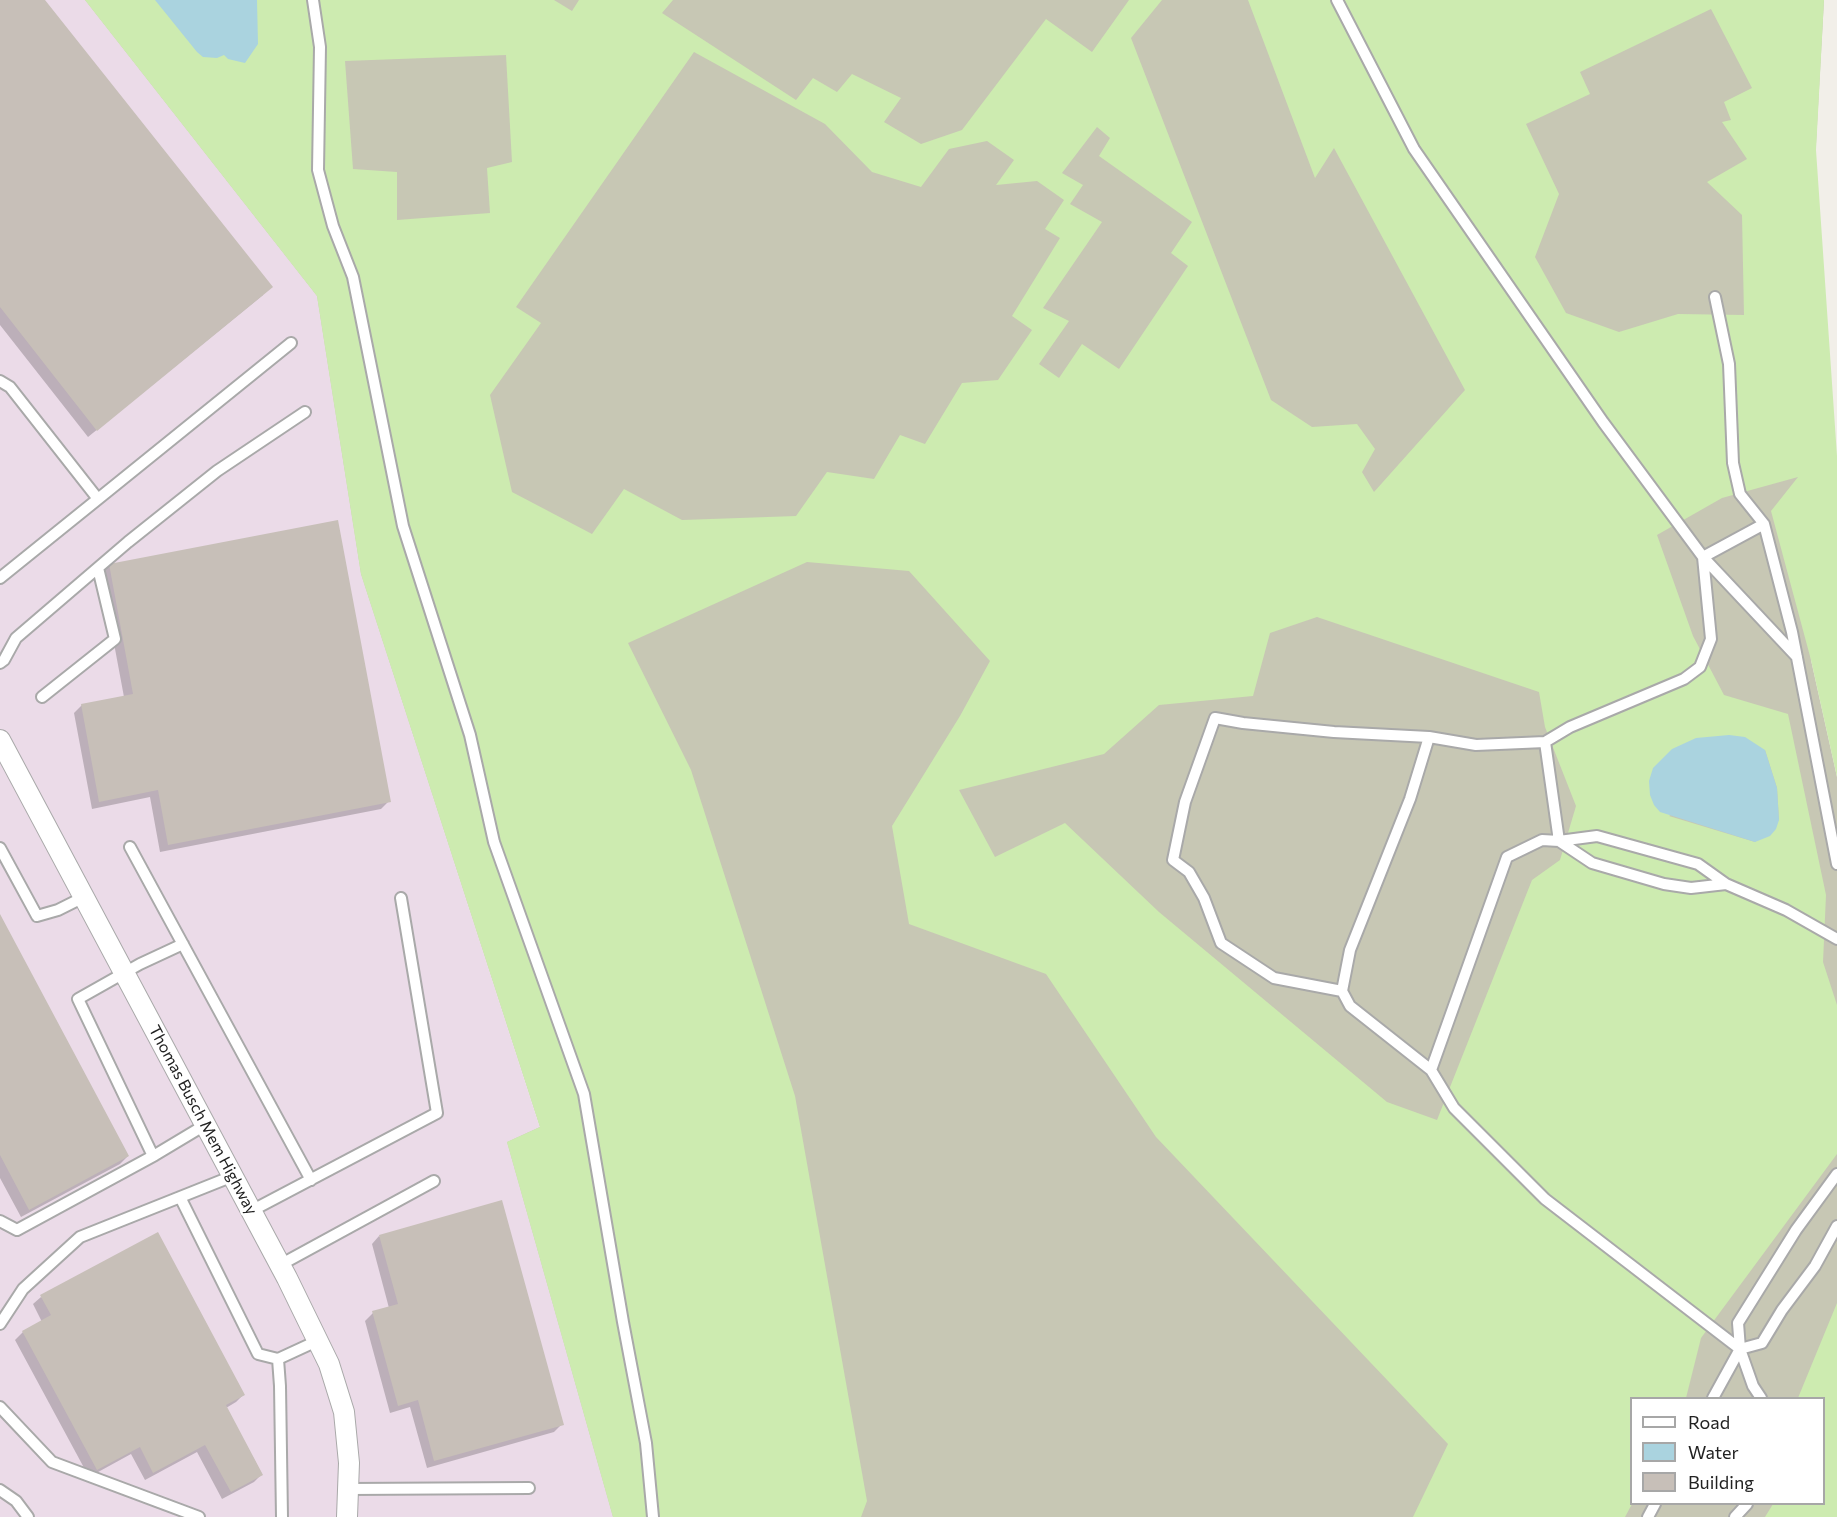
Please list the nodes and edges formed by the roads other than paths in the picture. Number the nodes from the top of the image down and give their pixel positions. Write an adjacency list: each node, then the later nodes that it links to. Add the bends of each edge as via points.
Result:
1 (313, 0): 56 (lane, via 320,47 318,170 333,226 353,277 403,526 470,735 494,842 584,1094 646,1443)
2 (1337, 0): 9 (lane, via 1414,149)
3 (1714, 297): 8 (lane, via 1729,364 1733,463 1740,494)
4 (291, 343): 7 (lane)
5 (0, 381): 7 (lane, via 10,387)
6 (305, 412): 10 (lane, via 217,471)
7 (98, 500): 11 (lane)
8 (1764, 524): 9 (lane); 12 (lane)
9 (1703, 558): 12 (lane); 17 (lane, via 1711,639 1700,667 1684,679 1570,727)
10 (98, 568): 13 (lane, via 16,638); 14 (lane, via 115,639)
11 (0, 578)
12 (1797, 657): 21 (lane)
13 (0, 663)
14 (42, 697)
15 (1429, 737): 17 (lane, via 1476,745); 28 (lane, via 1410,799 1350,950); 28 (lane, via 1334,732 1215,718 1185,802 1173,860 1189,872 1221,943 1274,978)
16 (0, 741): 23 (street, Thomas Busch Mem Highway)
17 (1545, 742): 18 (lane)
18 (1559, 841): 22 (lane, via 1592,863 1664,884 1691,888); 22 (lane, via 1598,836 1698,864); 29 (lane, via 1542,840 1507,857)
19 (130, 847): 26 (lane)
20 (0, 848): 23 (lane, via 37,916)
21 (1837, 864)
22 (1726, 884): 25 (lane, via 1786,909)
23 (84, 897): 27 (street, Thomas Busch Mem Highway)
24 (401, 898): 34 (lane, via 438,1113)
25 (1837, 939)
26 (183, 944): 27 (lane); 34 (lane)
27 (125, 974): 30 (street, Thomas Busch Mem Highway); 31 (lane, via 78,999)
28 (1342, 991): 29 (lane, via 1350,1006)
29 (1431, 1070): 43 (lane, via 1454,1108 1545,1199)
30 (205, 1125): 31 (lane); 33 (street, Thomas Busch Mem Highway)
31 (153, 1156): 38 (lane, via 17,1230)
32 (1837, 1174): 43 (lane, via 1796,1230 1738,1323)
33 (232, 1176): 36 (lane); 37 (street, Thomas Busch Mem Highway)
34 (311, 1180): 37 (lane)
35 (434, 1181): 40 (lane)
36 (180, 1197): 41 (lane, via 80,1237 23,1289); 44 (lane, via 258,1354)
37 (251, 1211): 40 (street, Thomas Busch Mem Highway)
38 (0, 1221)
39 (1837, 1226): 43 (lane, via 1815,1266 1762,1343)
40 (280, 1265): 42 (street, Thomas Busch Mem Highway)
41 (0, 1324)
42 (317, 1341): 44 (lane); 49 (street, Thomas Busch Mem Highway, via 345,1412)
43 (1740, 1349): 45 (lane); 46 (lane)
44 (278, 1359): 54 (lane)
45 (1714, 1397)
46 (1760, 1397)
47 (0, 1407): 53 (lane, via 52,1462)
48 (529, 1488): 49 (lane)
49 (348, 1489): 55 (street, Thomas Busch Mem Highway)
50 (0, 1490): 52 (lane, via 16,1501)
51 (1745, 1505): 57 (lane)
52 (28, 1517)
53 (199, 1517)
54 (282, 1517)
55 (347, 1517)
56 (653, 1517)
57 (1735, 1517)

